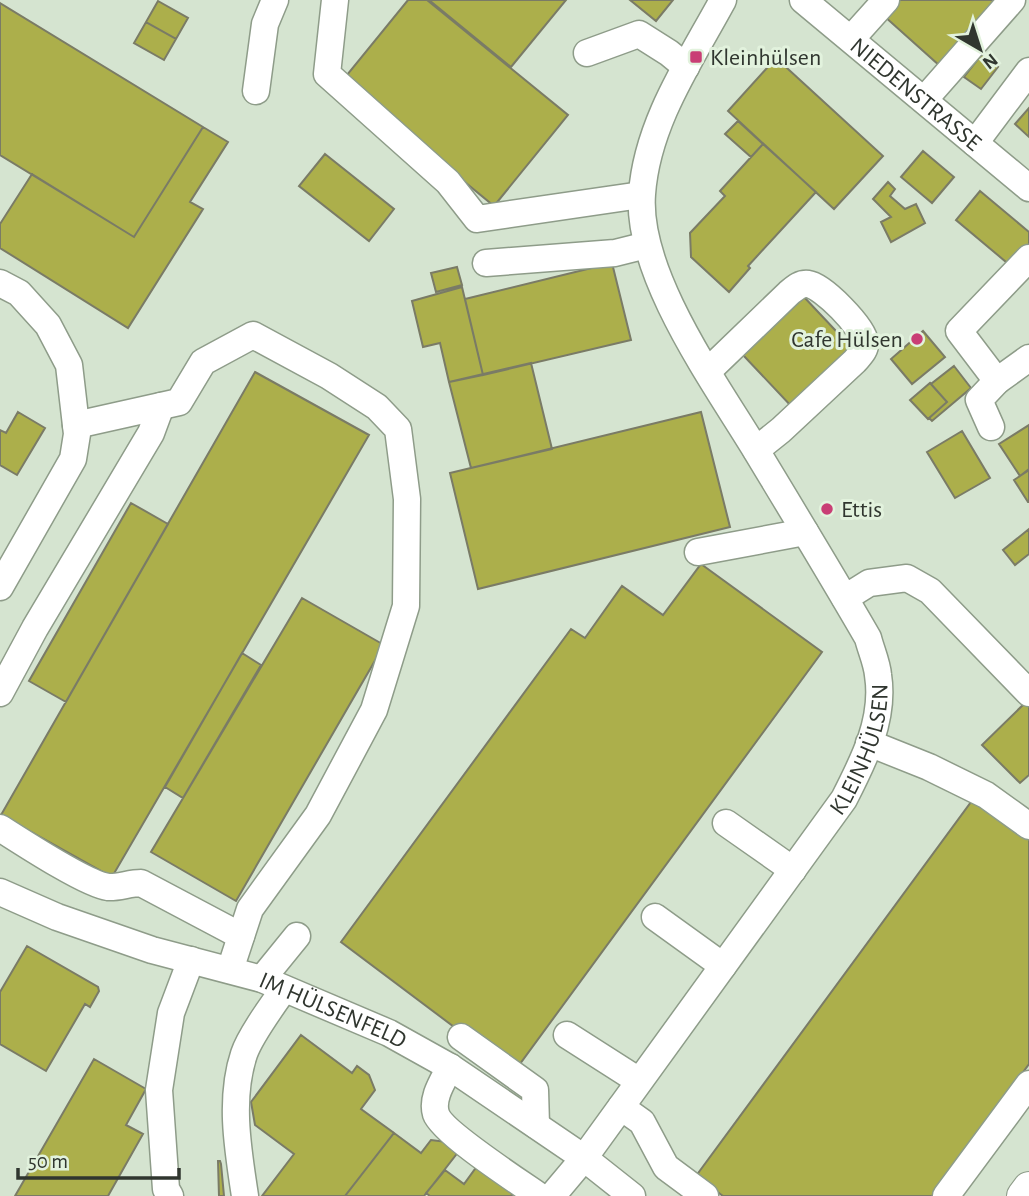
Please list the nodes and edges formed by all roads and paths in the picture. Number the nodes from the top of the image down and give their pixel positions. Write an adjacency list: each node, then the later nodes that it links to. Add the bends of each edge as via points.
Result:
1 (275, 0): 11 (street, via 265,24)
2 (335, 0): 15 (street, via 327,74 448,182 477,219)
3 (723, 0): 9 (street, KLEINHÜLSEN)
4 (886, 0): 7 (street)
5 (1012, 0): 12 (street)
6 (806, 1): 7 (street, NIEDENSTRASSE)
7 (851, 39): 12 (street, NIEDENSTRASSE)
8 (587, 53): 9 (street, via 639,34)
9 (686, 67): 15 (street, KLEINHÜLSEN, via 653,134)
10 (1029, 71): 13 (street)
11 (256, 91)
12 (925, 100): 13 (street, NIEDENSTRASSE)
13 (975, 143): 14 (street, NIEDENSTRASSE)
14 (1029, 188)
15 (641, 195): 16 (street, KLEINHÜLSEN)
16 (647, 245): 18 (street, via 615,253); 21 (street, KLEINHÜLSEN, via 663,292)
17 (1029, 258): 22 (street, via 959,331)
18 (486, 263)
19 (0, 283): 24 (street, via 19,293 48,325 69,365)
20 (1029, 358): 22 (street)
21 (708, 371): 26 (street, KLEINHÜLSEN); 26 (street, via 797,286 816,286 861,332 864,349 855,361)
22 (997, 381): 25 (street, via 979,400)
23 (161, 406): 24 (street); 31 (street, via 151,433); 40 (street, via 179,402 203,362 253,335 377,407 398,429 407,499 406,606 374,710 318,815 250,909)
24 (76, 425): 29 (street, via 73,459)
25 (991, 427)
26 (756, 450): 27 (street, KLEINHÜLSEN)
27 (805, 532): 28 (street); 30 (street, KLEINHÜLSEN)
28 (698, 552)
29 (0, 587)
30 (845, 598): 32 (street, via 869,583 907,578 930,591); 33 (street, KLEINHÜLSEN, via 868,638 878,675 878,716)
31 (0, 693)
32 (1029, 693)
33 (869, 743): 35 (street, via 986,795); 37 (street, KLEINHÜLSEN, via 844,799)
34 (726, 823): 37 (street)
35 (1029, 826)
36 (0, 828): 40 (street, via 84,877 109,887 141,884)
37 (793, 870): 43 (street, KLEINHÜLSEN)
38 (0, 892): 42 (street, IM HÜLSENFELD, via 57,917)
39 (655, 917): 43 (street)
40 (241, 936): 44 (street)
41 (297, 936): 45 (street)
42 (191, 960): 44 (street, IM HÜLSENFELD); 55 (street, via 171,1013 159,1090)
43 (723, 966): 49 (street, KLEINHÜLSEN)
44 (230, 970): 45 (street, IM HÜLSENFELD)
45 (273, 984): 48 (street, IM HÜLSENFELD, via 389,1033); 56 (street, via 244,1051 237,1081 236,1121)
46 (567, 1035): 49 (street)
47 (461, 1037): 52 (street, via 536,1090)
48 (450, 1067): 52 (street, IM HÜLSENFELD); 57 (street, via 435,1099 436,1115 449,1130)
49 (639, 1081): 51 (street, KLEINHÜLSEN)
50 (1029, 1084): 61 (street)
51 (621, 1107): 53 (street, KLEINHÜLSEN); 60 (street, via 642,1122 666,1167)
52 (536, 1125): 53 (street, IM HÜLSENFELD)
53 (584, 1158): 58 (street, KLEINHÜLSEN); 59 (street, IM HÜLSENFELD)
54 (1029, 1188): 62 (main road)
55 (170, 1196)
56 (245, 1196)
57 (539, 1196)
58 (552, 1196)
59 (632, 1196)
60 (705, 1196)
61 (946, 1196)
62 (1023, 1196)

